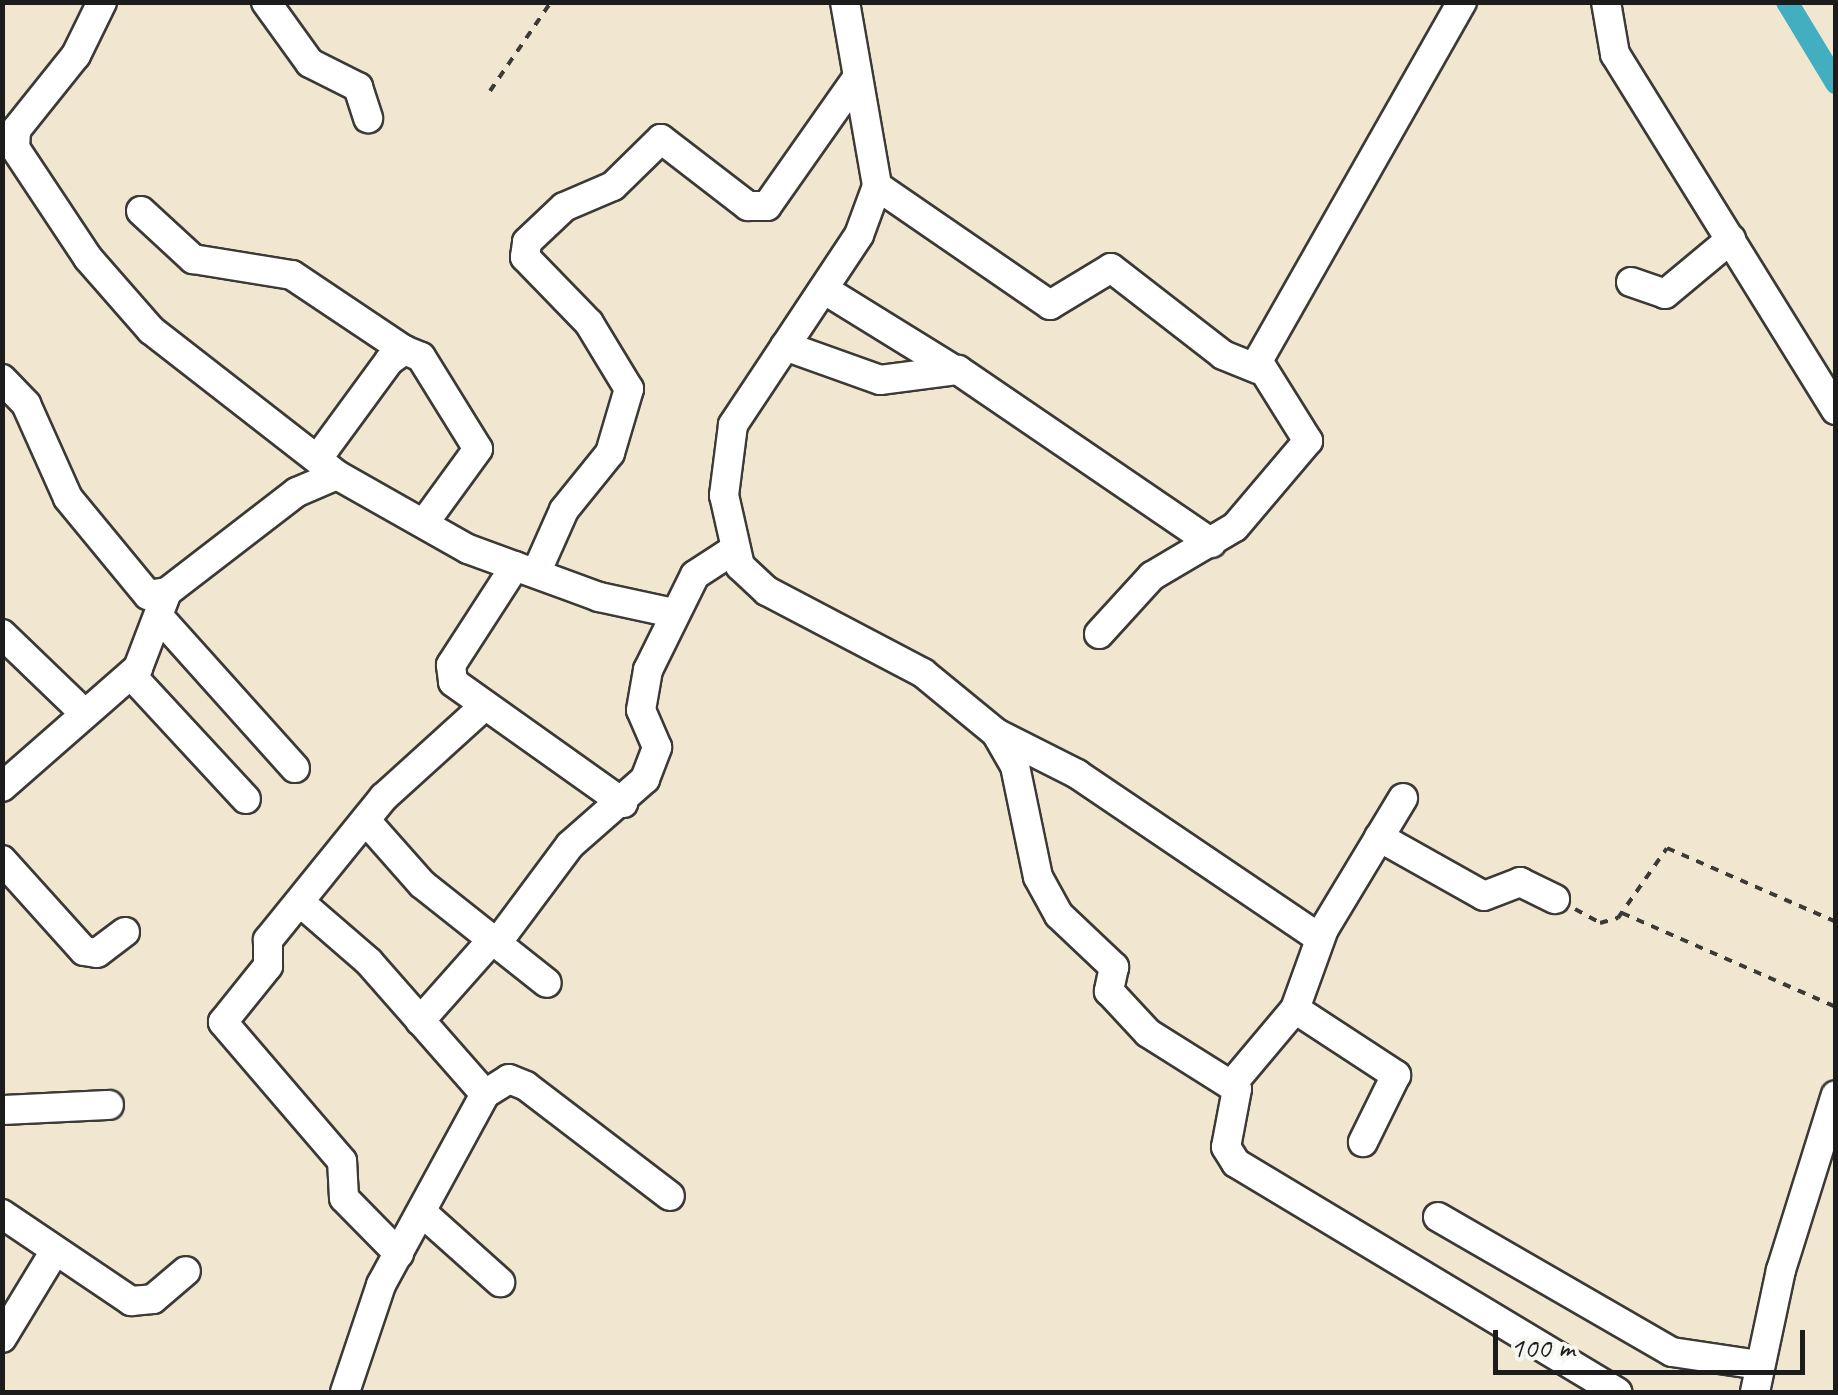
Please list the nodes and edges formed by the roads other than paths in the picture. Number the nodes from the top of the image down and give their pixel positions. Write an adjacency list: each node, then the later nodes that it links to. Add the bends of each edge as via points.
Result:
1 (102, 2): 19 (street, via 76,56 16,130 15,148 88,258 151,330)
2 (266, 2): 7 (street, via 310,63 358,88)
3 (844, 2): 6 (street)
4 (1462, 2): 16 (street)
5 (1606, 2): 10 (street, via 1615,54)
6 (856, 81): 8 (street); 23 (street, via 768,206 748,206 661,140 605,191 564,207 527,242 525,257 589,322 629,389 610,453)
7 (368, 118)
8 (877, 186): 12 (street); 16 (street, via 1050,305 1111,268 1223,354)
9 (140, 211): 14 (street, via 193,259 292,275)
10 (1732, 239): 11 (street, via 1664,294); 18 (street)
11 (1631, 282)
12 (825, 290): 13 (street); 15 (street)
13 (785, 346): 15 (street, via 880,380); 22 (street, via 744,403 726,448)
14 (404, 350): 19 (street); 20 (street, via 429,364 478,449)
15 (953, 369): 21 (street)
16 (1258, 369): 21 (street, via 1308,441)
17 (2, 380): 24 (street, via 117,566 148,595)
18 (1836, 410)
19 (328, 467): 20 (street); 24 (street)
20 (425, 522): 23 (street)
21 (1212, 542): 28 (street, via 1137,588)
22 (732, 550): 25 (street, via 706,563); 32 (street, via 767,591 910,665)
23 (525, 570): 25 (street); 30 (street, via 451,665 453,682)
24 (168, 592): 26 (street)
25 (673, 613): 37 (street, via 640,696 655,759)
26 (162, 620): 29 (street); 33 (street)
27 (2, 634): 31 (street)
28 (1099, 634)
29 (130, 674): 31 (street); 36 (street)
30 (482, 708): 37 (street); 38 (street)
31 (82, 711): 34 (street)
32 (996, 734): 44 (street, via 1077,774); 49 (street, via 1015,766 1038,877 1059,914 1114,967 1109,990 1148,1033)
33 (295, 768)
34 (2, 787)
35 (1404, 798): 39 (street)
36 (246, 799)
37 (622, 803): 45 (street, via 570,845)
38 (368, 822): 42 (street); 45 (street, via 422,884)
39 (1378, 838): 41 (street, via 1484,896 1520,882); 44 (street)
40 (2, 860): 43 (street, via 84,950 97,953)
41 (1554, 899)
42 (302, 903): 48 (street); 60 (street, via 265,945 268,966 224,1025 342,1161 344,1198)
43 (125, 932)
44 (1320, 938): 47 (street)
45 (494, 942): 46 (street); 48 (street)
46 (547, 982)
47 (1295, 1008): 49 (street); 54 (street, via 1396,1075)
48 (420, 1021): 50 (street)
49 (1232, 1084): 66 (street, via 1240,1107 1226,1147 1236,1163)
50 (486, 1094): 55 (street, via 509,1080 526,1086); 57 (street)
51 (1836, 1095): 64 (street)
52 (109, 1105): 53 (street)
53 (5, 1114)
54 (1363, 1142)
55 (670, 1196)
56 (2, 1214): 59 (street)
57 (425, 1215): 60 (street); 62 (street)
58 (1438, 1217): 64 (street, via 1672,1352)
59 (54, 1252): 61 (street, via 139,1303); 63 (street)
60 (399, 1254): 65 (street)
61 (186, 1271)
62 (500, 1282)
63 (2, 1338)
64 (1757, 1379)
65 (344, 1392)
66 (1618, 1392)

